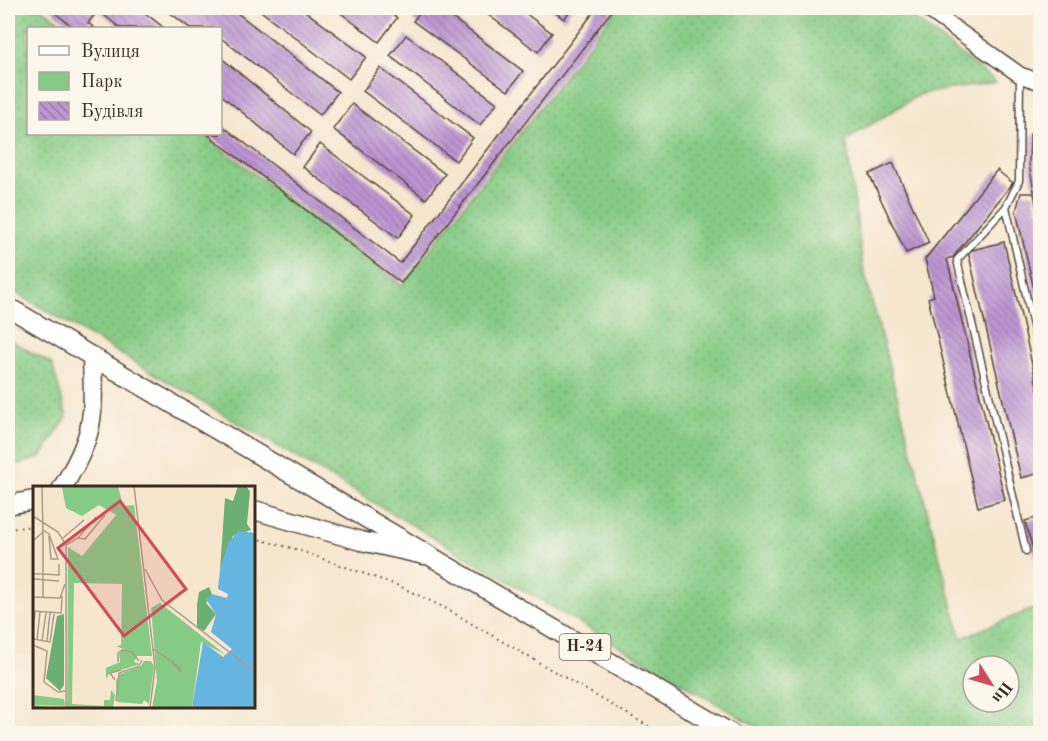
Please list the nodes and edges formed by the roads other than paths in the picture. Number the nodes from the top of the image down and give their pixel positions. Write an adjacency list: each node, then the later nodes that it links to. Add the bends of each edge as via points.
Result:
1 (926, 8): 2 (street)
2 (1020, 75): 3 (street); 4 (lane, via 1018,181)
3 (1041, 82)
4 (1006, 207): 7 (lane); 12 (lane, via 957,260)
5 (8, 306): 6 (main road)
6 (92, 356): 8 (main road, via 90,431 85,449); 13 (main road)
7 (1041, 356)
8 (63, 486)
9 (33, 500): 10 (main road)
10 (8, 505)
11 (255, 510): 13 (main road, Н-24)
12 (1026, 551)
13 (438, 558): 14 (main road, Н-24)
14 (732, 734)

